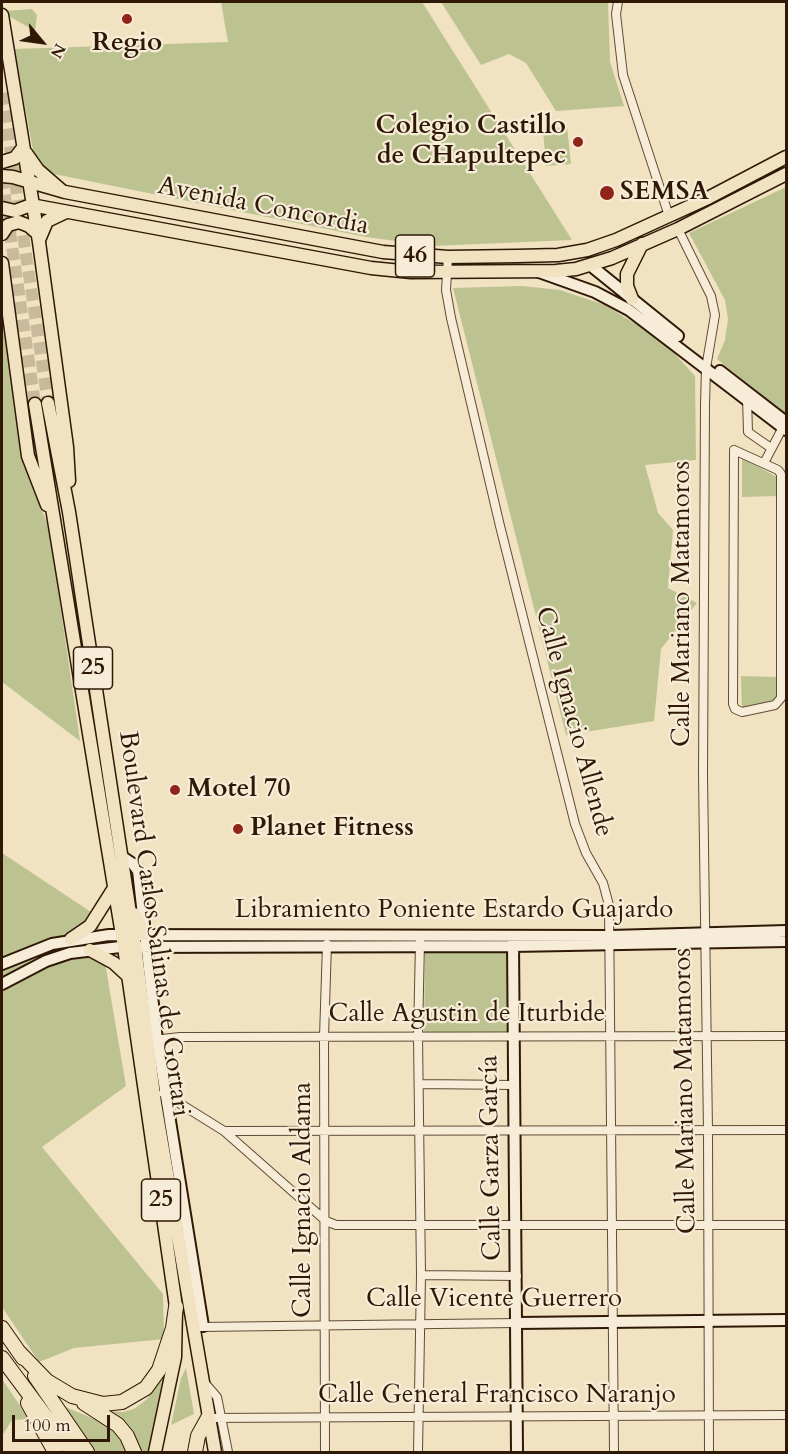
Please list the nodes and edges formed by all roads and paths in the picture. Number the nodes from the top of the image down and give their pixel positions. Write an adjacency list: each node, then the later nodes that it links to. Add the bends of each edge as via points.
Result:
1 (618, 2): 14 (street, via 623,75)
2 (2, 15): 3 (main road)
3 (22, 146): 5 (main road, via 15,158); 9 (main road); 10 (main road, via 38,170)
4 (786, 156): 8 (main road, Avenida Concordia / 46)
5 (2, 162)
6 (786, 174): 15 (main road, Avenida Concordia / 46)
7 (2, 176): 9 (main road, Avenida Concordia / 46)
8 (742, 181): 14 (main road, Avenida Concordia / 46); 15 (main road, via 729,192 681,214 676,219)
9 (28, 182): 10 (main road, Avenida Concordia / 46); 11 (main road)
10 (65, 192): 20 (main road, Avenida Concordia / 46, via 383,252)
11 (31, 205): 12 (main road, Avenida Concordia / 46, via 15,211); 13 (main road, Avenida Concordia / 46); 17 (main road)
12 (2, 208)
13 (75, 212): 17 (main road, via 51,218); 24 (main road, Avenida Concordia / 46, via 371,268)
14 (669, 216): 19 (main road, Avenida Concordia / 46, via 587,250)
15 (678, 229): 18 (main road, Avenida Concordia / 46); 26 (street, Calle Mariano Matamoros, via 714,306)
16 (2, 234): 17 (main road, via 8,225 19,222 29,226)
17 (38, 237): 33 (main road, via 67,447)
18 (642, 244): 22 (main road, Avenida Concordia / 46); 25 (main road, via 627,274)
19 (558, 255): 20 (main road, Avenida Concordia / 46); 22 (main road)
20 (448, 257): 24 (street, Calle Ignacio Allende)
21 (2, 263): 34 (main road, via 28,456)
22 (590, 265): 23 (main road, Avenida Concordia / 46); 25 (street)
23 (537, 271): 24 (main road, Avenida Concordia / 46); 26 (street, via 620,305)
24 (447, 274): 42 (street, Calle Ignacio Allende, via 451,318 500,526 575,824 606,891)
25 (632, 299): 26 (street)
26 (707, 365): 27 (street); 39 (street, Calle Mariano Matamoros)
27 (747, 398): 28 (street); 29 (street, via 747,430)
28 (785, 425): 30 (street)
29 (762, 443): 30 (street); 31 (street)
30 (771, 448): 32 (street)
31 (754, 458): 32 (street); 32 (street, via 734,450 733,704 742,712 775,705 781,696 781,474)
32 (764, 463)
33 (69, 512): 34 (main road, Boulevard Carlos Salinas de Gortari / 25, via 42,403); 35 (main road, Boulevard Carlos Salinas de Gortari / 25)
34 (52, 515): 36 (main road, Boulevard Carlos Salinas de Gortari / 25)
35 (121, 856): 41 (main road, Boulevard Carlos Salinas de Gortari / 25, via 126,893 135,918); 41 (street, via 138,871)
36 (114, 888): 40 (main road, via 90,926); 41 (main road, Boulevard Carlos Salinas de Gortari / 25)
37 (786, 931): 39 (street, Libramiento Poniente Estardo Guajardo)
38 (328, 934): 41 (street, Libramiento Poniente Estardo Guajardo); 43 (street, Libramiento Poniente Estardo Guajardo); 47 (street, Calle Ignacio Aldama)
39 (705, 938): 42 (street, Libramiento Poniente Estardo Guajardo); 45 (street, Libramiento Poniente Estardo Guajardo); 55 (street, Calle Mariano Matamoros)
40 (71, 939): 41 (street); 49 (street)
41 (134, 940): 46 (street, Libramiento Poniente Estardo Guajardo); 48 (street); 50 (street); 51 (main road, Boulevard Carlos Salinas de Gortari / 25); 59 (main road, Boulevard Carlos Salinas de Gortari / 25)
42 (611, 940): 44 (street, Libramiento Poniente Estardo Guajardo); 54 (street, Calle Ignacio Allende)
43 (420, 941): 44 (street, Libramiento Poniente Estardo Guajardo); 47 (street, Libramiento Poniente Estardo Guajardo); 58 (street)
44 (513, 941): 53 (street, Calle Garza García)
45 (786, 941)
46 (167, 946): 47 (street, Libramiento Poniente Estardo Guajardo); 50 (street, via 152,959)
47 (326, 948): 57 (street, Calle Ignacio Aldama)
48 (90, 950): 51 (main road); 52 (street, via 46,962)
49 (2, 964)
50 (149, 972): 59 (street)
51 (128, 976): 78 (main road, Boulevard Carlos Salinas de Gortari / 25)
52 (2, 984)
53 (512, 1036): 54 (street, Calle Agustin de Iturbide); 58 (street, Calle Agustin de Iturbide); 61 (street, Calle Garza García)
54 (610, 1036): 55 (street, Calle Agustin de Iturbide); 66 (street, Calle Ignacio Allende)
55 (706, 1036): 56 (street, Calle Agustin de Iturbide); 67 (street, Calle Mariano Matamoros)
56 (786, 1036)
57 (324, 1037): 58 (street, Calle Agustin de Iturbide); 59 (street, Calle Agustin de Iturbide); 68 (street, Calle Ignacio Aldama)
58 (418, 1037): 60 (street)
59 (153, 1040): 62 (main road, Boulevard Carlos Salinas de Gortari / 25)
60 (420, 1084): 61 (street); 69 (street)
61 (514, 1085): 65 (street, Calle Garza García)
62 (160, 1094): 64 (street); 85 (main road, Boulevard Carlos Salinas de Gortari / 25)
63 (786, 1130): 67 (street)
64 (224, 1131): 68 (street); 70 (street)
65 (516, 1131): 66 (street); 69 (street); 73 (street, Calle Garza García)
66 (611, 1131): 67 (street); 74 (street, Calle Ignacio Allende)
67 (708, 1131): 75 (street, Calle Mariano Matamoros)
68 (324, 1132): 69 (street); 70 (street, Calle Ignacio Aldama)
69 (421, 1132): 72 (street)
70 (326, 1221): 72 (street, via 342,1226); 84 (street, Calle Ignacio Aldama)
71 (786, 1225): 75 (street)
72 (421, 1226): 73 (street); 76 (street)
73 (517, 1227): 74 (street); 77 (street, Calle Garza García)
74 (614, 1227): 75 (street); 81 (street, Calle Ignacio Allende)
75 (708, 1227): 80 (street, Calle Mariano Matamoros)
76 (421, 1275): 77 (street); 82 (street)
77 (517, 1276): 83 (street, Calle Garza García)
78 (176, 1307): 91 (highway, via 163,1361 146,1388 114,1404); 105 (main road, Boulevard Carlos Salinas de Gortari / 25, via 175,1357)
79 (786, 1320): 80 (street, Calle Vicente Guerrero)
80 (709, 1321): 81 (street, Calle Vicente Guerrero); 93 (street, Calle Mariano Matamoros)
81 (613, 1322): 83 (street, Calle Vicente Guerrero); 95 (street, Calle Ignacio Allende)
82 (421, 1323): 83 (street, Calle Vicente Guerrero); 84 (street, Calle Vicente Guerrero); 98 (street)
83 (517, 1323): 99 (street, Calle Garza García)
84 (326, 1324): 85 (street, Calle Vicente Guerrero); 100 (street, Calle Ignacio Aldama)
85 (198, 1327): 90 (main road, Boulevard Carlos Salinas de Gortari / 25)
86 (2, 1328): 87 (highway)
87 (18, 1351): 91 (highway, via 47,1381); 92 (highway)
88 (2, 1358): 89 (highway)
89 (15, 1377): 92 (highway); 101 (highway)
90 (202, 1381): 96 (main road, Boulevard Carlos Salinas de Gortari / 25); 97 (street, via 217,1397)
91 (72, 1396): 104 (highway, via 118,1425)
92 (53, 1414): 102 (highway); 103 (highway)
93 (709, 1415): 94 (street, Calle General Francisco Naranjo); 95 (street, Calle General Francisco Naranjo); 113 (street, Calle Mariano Matamoros)
94 (786, 1415)
95 (614, 1417): 99 (street, Calle General Francisco Naranjo); 112 (street, Calle Ignacio Allende)
96 (208, 1418): 97 (street, Calle General Francisco Naranjo); 106 (highway); 107 (main road, Boulevard Carlos Salinas de Gortari / 25)
97 (223, 1418): 100 (street, Calle General Francisco Naranjo); 108 (street)
98 (419, 1418): 99 (street, Calle General Francisco Naranjo); 100 (street, Calle General Francisco Naranjo); 110 (street)
99 (517, 1418): 111 (street, Calle Garza García)
100 (325, 1419): 109 (street, Calle Ignacio Aldama)
101 (55, 1452)
102 (72, 1452)
103 (87, 1452)
104 (134, 1452)
105 (155, 1452)
106 (195, 1452)
107 (215, 1452)
108 (228, 1452)
109 (325, 1452)
110 (418, 1452)
111 (517, 1452)
112 (614, 1452)
113 (708, 1452)

